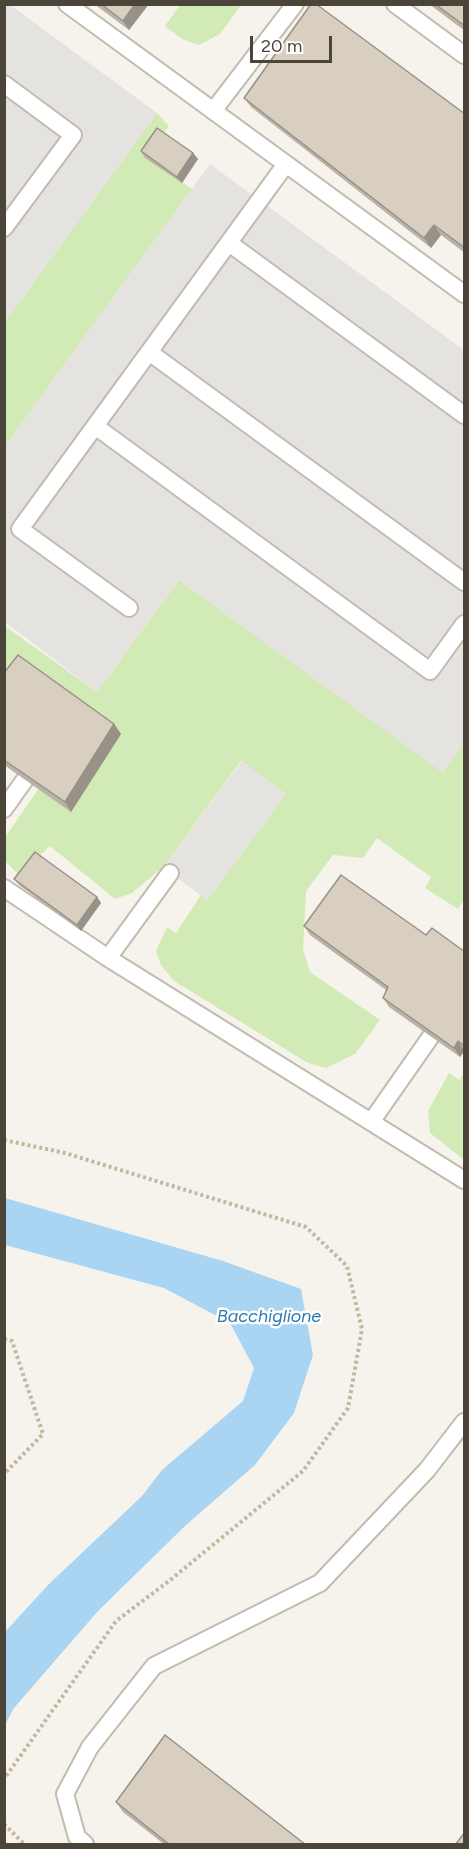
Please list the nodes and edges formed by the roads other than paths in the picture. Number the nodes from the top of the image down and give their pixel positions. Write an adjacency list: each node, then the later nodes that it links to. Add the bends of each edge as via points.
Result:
1 (67, 4): 6 (lane)
2 (295, 4): 6 (lane)
3 (395, 4): 4 (lane)
4 (465, 55)
5 (4, 84): 8 (lane, via 73,135)
6 (213, 111): 7 (lane)
7 (286, 164): 9 (lane); 10 (lane)
8 (4, 228)
9 (229, 243): 11 (lane); 12 (lane)
10 (465, 294)
11 (149, 352): 13 (lane); 14 (lane)
12 (465, 415)
13 (95, 426): 15 (lane, via 20,529); 16 (lane, via 430,671)
14 (465, 582)
15 (129, 608)
16 (465, 624)
17 (26, 778): 18 (lane)
18 (4, 809)
19 (170, 873): 21 (lane)
20 (4, 888): 21 (lane)
21 (108, 958): 23 (lane)
22 (465, 989): 23 (lane)
23 (371, 1122): 24 (lane)
24 (465, 1180)
25 (465, 1422): 26 (lane, via 427,1470 320,1582 154,1666 90,1747 65,1794 77,1836)
26 (86, 1845)

